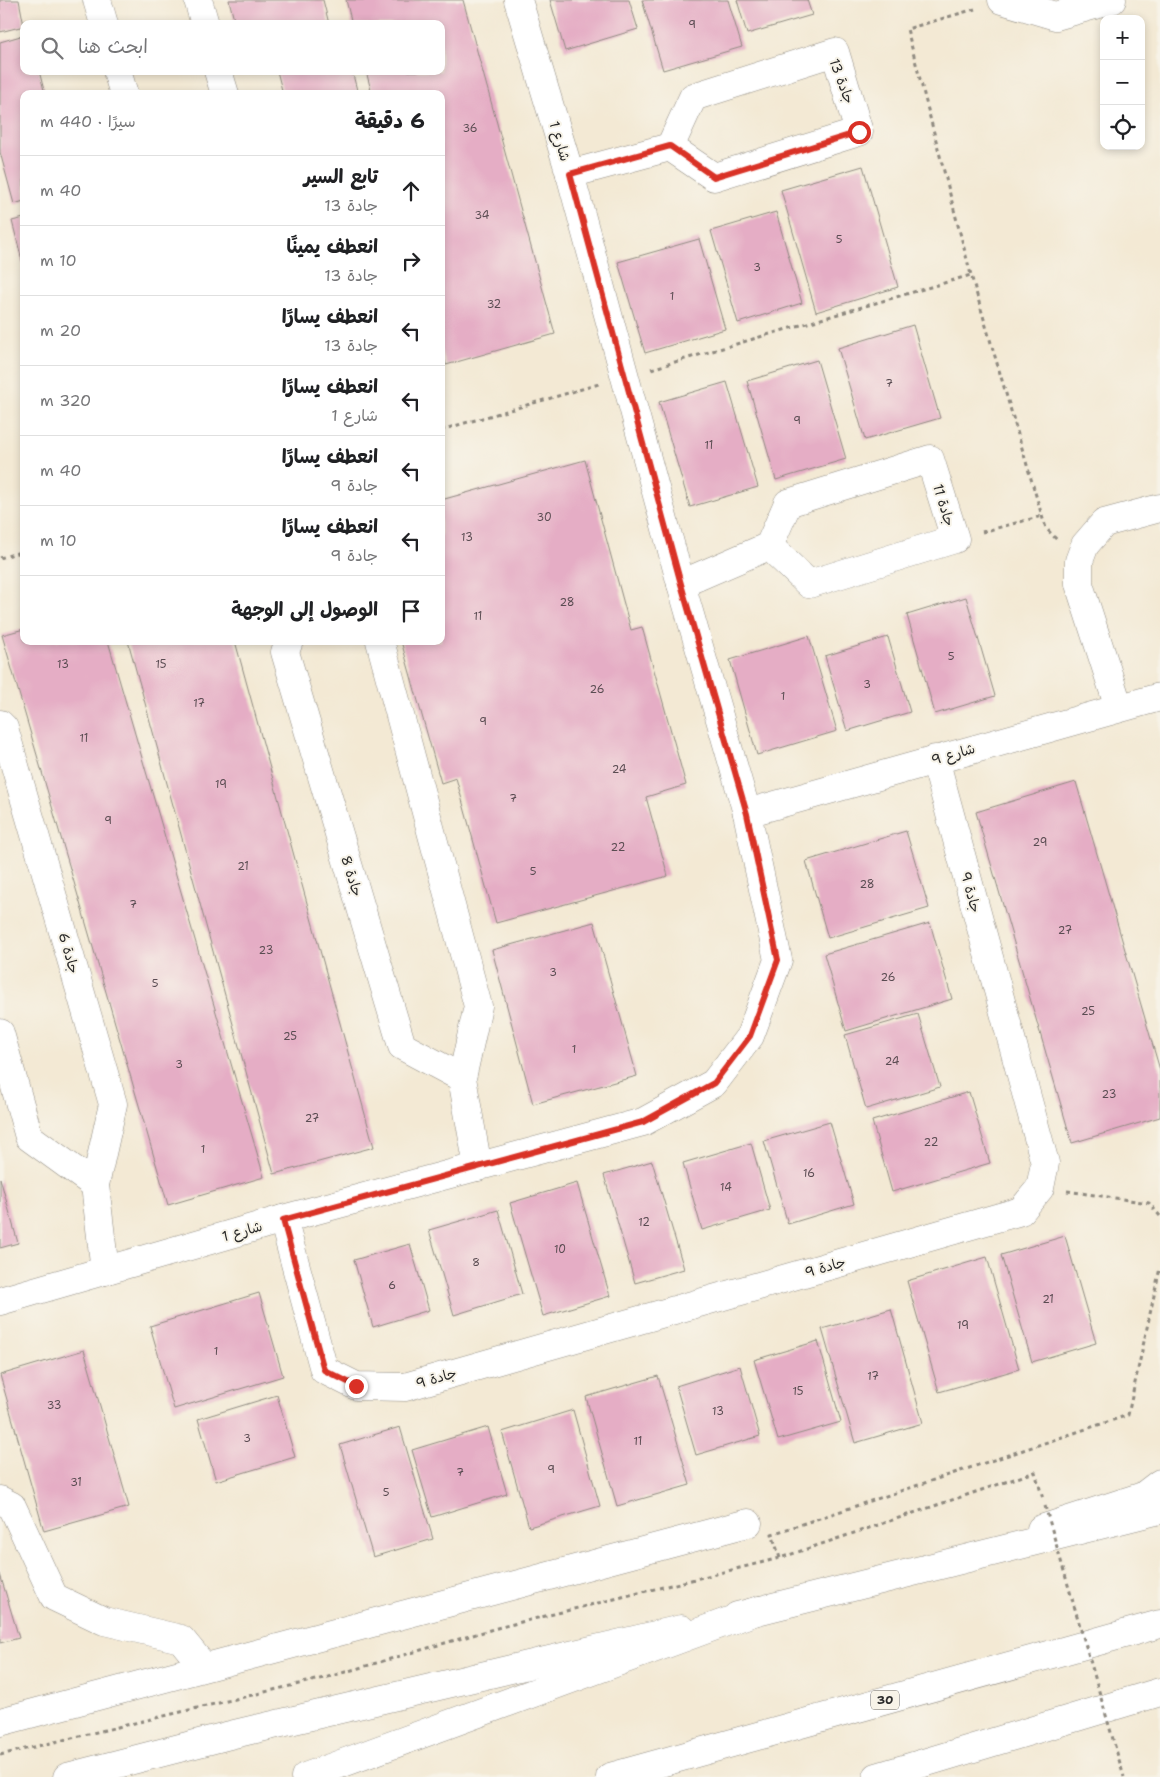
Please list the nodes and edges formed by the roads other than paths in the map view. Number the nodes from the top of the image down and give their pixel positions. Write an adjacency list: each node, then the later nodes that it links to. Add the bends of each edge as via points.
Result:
1 (97, 0): 6 (main road)
2 (198, 0): 7 (main road)
3 (518, 0): 13 (main road, شارع 1)
4 (1002, 0): 5 (main road, via 1056,16)
5 (1112, 0)
6 (103, 20)
7 (204, 20)
8 (118, 75): 10 (main road)
9 (219, 75): 11 (main road)
10 (123, 90)
11 (224, 90)
12 (670, 146): 12 (main road, جادة 13, via 693,96 835,52 859,132 714,177); 13 (main road)
13 (570, 174): 16 (main road, شارع 1)
14 (1160, 508): 20 (main road, via 1104,523 1085,545 1079,561 1079,584)
15 (769, 546): 15 (main road, جادة 11, via 788,503 930,459 955,539 809,584); 16 (main road)
16 (681, 584): 23 (main road, شارع 1)
17 (288, 645): 25 (main road, جادة 8, via 285,652 402,1046)
18 (381, 645): 25 (main road, via 478,1006)
19 (1160, 697): 20 (main road, شارع 9)
20 (1119, 708): 22 (main road, شارع 9)
21 (0, 724): 27 (main road, جادة 6, via 4,728 113,1104)
22 (935, 759): 23 (main road, شارع 9); 28 (main road, جادة 9, via 1045,1164 1040,1188 1021,1211 405,1387 356,1386 324,1370)
23 (747, 814): 26 (main road, شارع 1, via 778,960 750,1036 714,1083 643,1122)
24 (0, 1033): 27 (main road, via 29,1137)
25 (462, 1078): 26 (main road)
26 (478, 1167): 28 (main road, شارع 1)
27 (95, 1185): 29 (main road, جادة 6)
28 (283, 1220): 29 (main road, شارع 1)
29 (104, 1271): 30 (main road, شارع 1)
30 (0, 1301)
31 (1160, 1483): 35 (main road, via 1143,1496)
32 (0, 1500): 38 (main road, via 12,1506 54,1597 104,1620 181,1639)
33 (1160, 1510): 35 (main road)
34 (748, 1523): 38 (main road)
35 (906, 1575): 36 (main road)
36 (759, 1610): 41 (main road, via 230,1735); 42 (main road)
37 (1160, 1624): 43 (main road, 30)
38 (204, 1668): 40 (main road)
39 (1160, 1692): 44 (main road)
40 (0, 1722)
41 (67, 1777)
42 (305, 1777)
43 (610, 1777)
44 (877, 1777)

